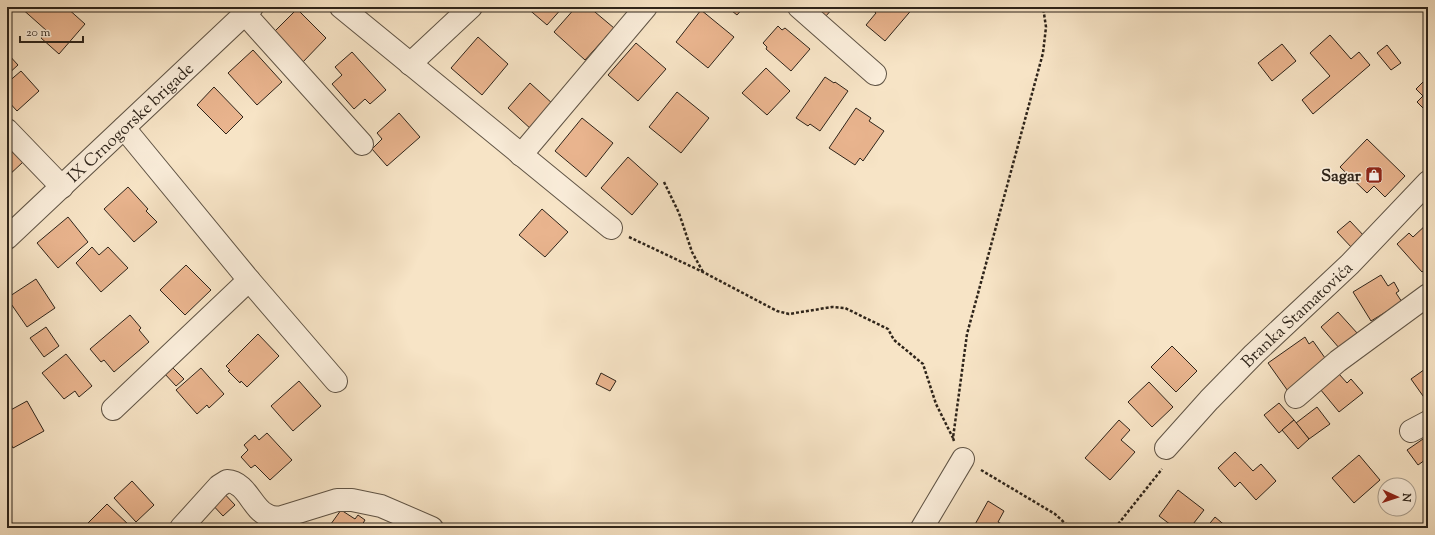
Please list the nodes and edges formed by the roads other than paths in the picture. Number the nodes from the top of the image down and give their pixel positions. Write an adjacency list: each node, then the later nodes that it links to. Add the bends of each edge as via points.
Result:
1 (341, 7): 6 (street)
2 (471, 7): 6 (street)
3 (646, 7): 11 (street)
4 (799, 7): 7 (street)
5 (249, 10): 8 (street, IX Crnogorske brigade); 10 (street)
6 (410, 64): 11 (street)
7 (875, 74)
8 (124, 128): 13 (street, IX Crnogorske brigade); 16 (street)
9 (7, 130): 13 (street)
10 (362, 144)
11 (521, 155): 14 (street)
12 (1428, 182): 21 (street, Branka Stamatovića, via 1350,264 1209,400)
13 (62, 187): 15 (street, IX Crnogorske brigade)
14 (611, 228)
15 (7, 238)
16 (249, 280): 18 (street); 20 (street)
17 (1428, 295): 19 (street, via 1338,361)
18 (336, 381)
19 (1296, 396)
20 (113, 409)
21 (1164, 458)
22 (963, 459): 25 (street)
23 (181, 528): 24 (street, via 219,486 227,481 238,484 265,515 274,518 337,500 352,500 381,506)
24 (432, 528)
25 (922, 528)

